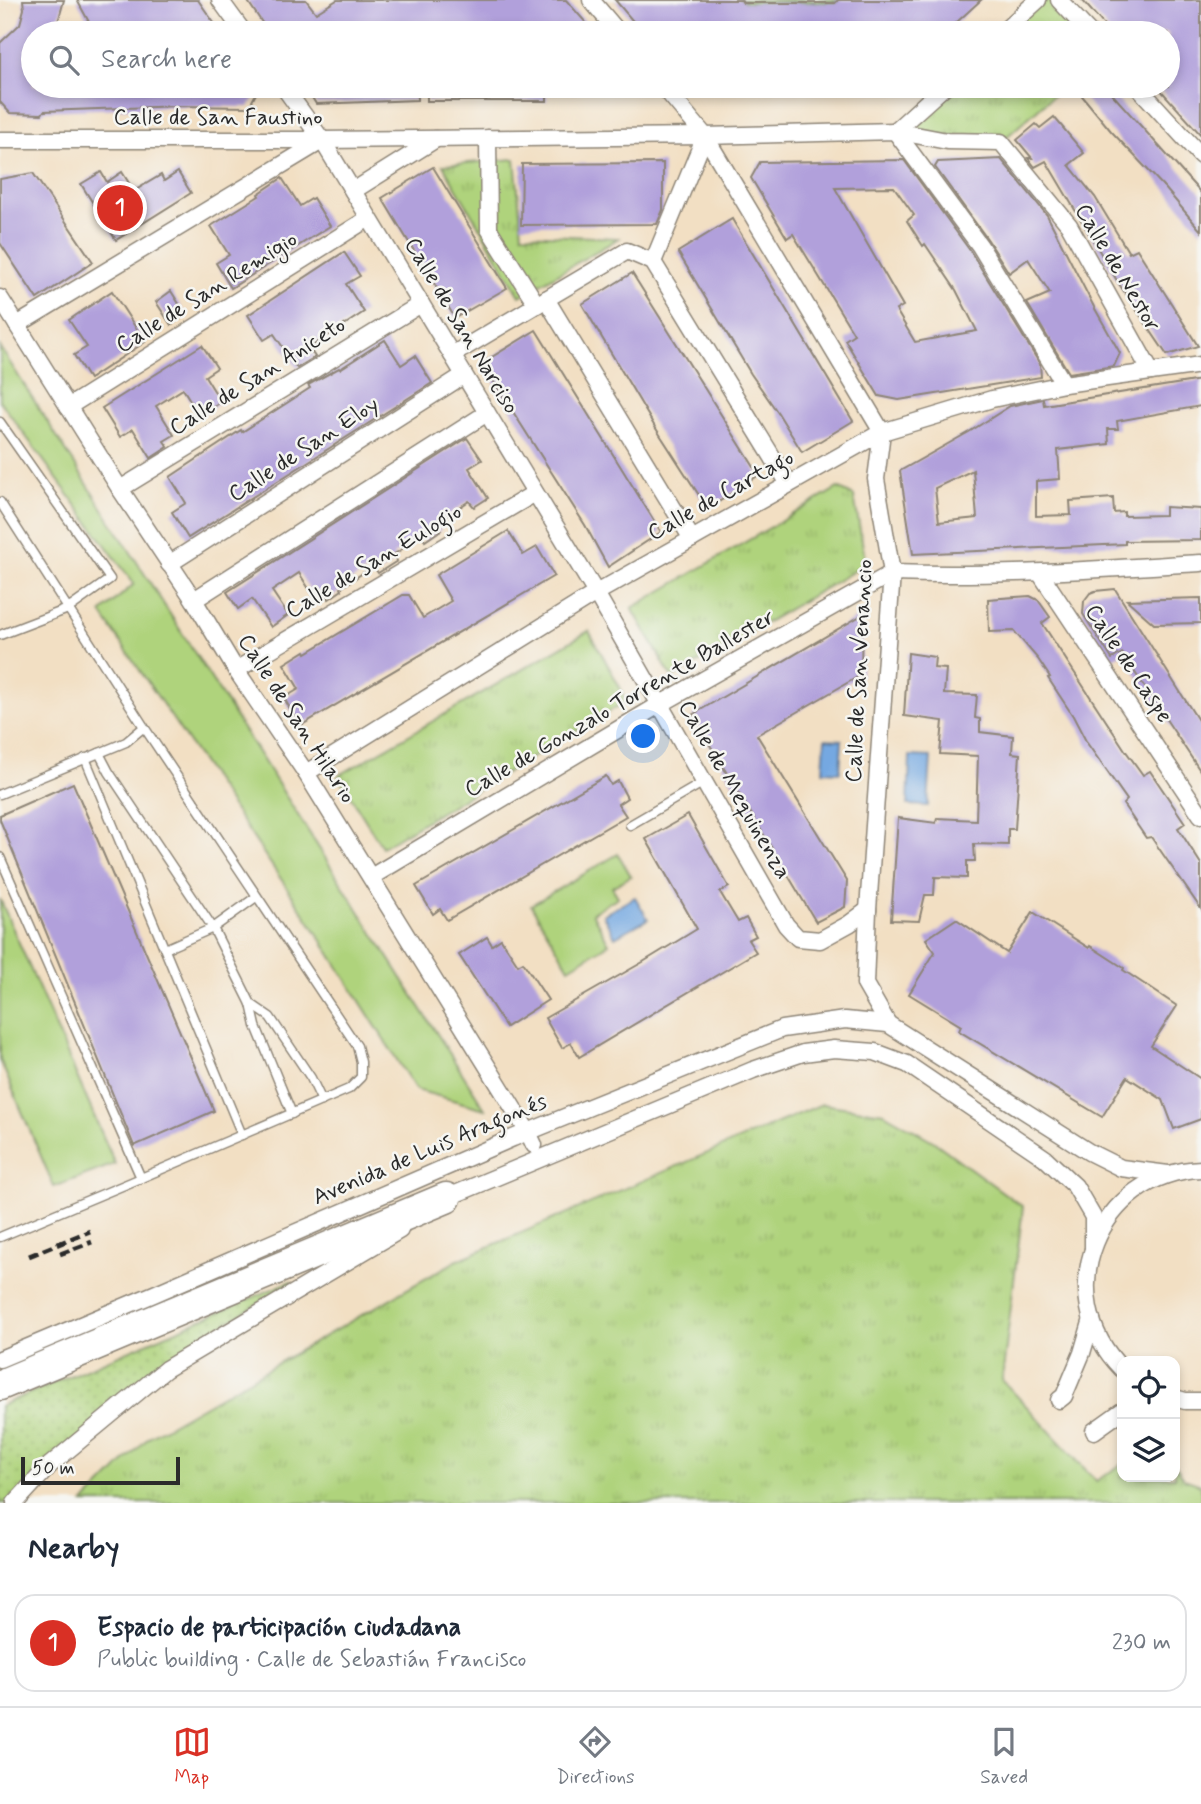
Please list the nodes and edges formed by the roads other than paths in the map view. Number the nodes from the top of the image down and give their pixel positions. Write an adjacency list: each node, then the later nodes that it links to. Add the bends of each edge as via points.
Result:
1 (220, 0): 5 (street)
2 (591, 0): 6 (street)
3 (1038, 0): 7 (street)
4 (1059, 0): 8 (street)
5 (235, 21)
6 (609, 21)
7 (1015, 21)
8 (1079, 21)
9 (292, 98): 18 (street, Calle de San Narciso)
10 (673, 98): 14 (street)
11 (932, 98): 13 (street)
12 (1149, 98): 19 (street)
13 (895, 131): 14 (street, Calle de San Faustino); 29 (street, Calle de Nestor, via 947,141 1002,142 1069,225); 31 (street, via 980,246)
14 (705, 136): 16 (street, Calle de San Faustino); 22 (street); 35 (street)
15 (2, 138): 18 (street, Calle de San Faustino)
16 (488, 138): 17 (street, Calle de San Faustino); 24 (street, via 489,229)
17 (436, 139): 18 (street, Calle de San Faustino); 20 (street)
18 (322, 140): 20 (street, Calle de San Narciso); 26 (street)
19 (1201, 156)
20 (353, 191): 21 (street, Calle de San Narciso)
21 (369, 218): 25 (street, Calle de San Narciso); 32 (street, Calle de San Remigio)
22 (653, 262): 24 (street, via 627,251); 36 (street)
23 (0, 298): 26 (street, Calle de San Hilario)
24 (541, 302): 27 (street); 40 (street)
25 (421, 304): 27 (street, Calle de San Narciso); 37 (street, Calle de San Aniceto)
26 (17, 325): 32 (street, Calle de San Hilario)
27 (452, 355): 30 (street, Calle de San Narciso)
28 (1201, 365): 29 (street, Calle de Cartago)
29 (1152, 372): 31 (street, Calle de Cartago)
30 (464, 375): 33 (street, Calle de San Narciso); 42 (street, Calle de San Eloy)
31 (1064, 384): 35 (street, Calle de Cartago, via 992,399)
32 (68, 407): 37 (street, Calle de San Hilario)
33 (486, 412): 38 (street, Calle de San Narciso); 46 (street)
34 (0, 422): 47 (lane, via 110,579)
35 (881, 432): 36 (street, Calle de Cartago); 43 (street, Calle de San Venancio, via 876,479)
36 (789, 484): 40 (street, Calle de Cartago)
37 (120, 489): 42 (street, Calle de San Hilario)
38 (535, 493): 45 (street, Calle de San Narciso); 49 (street, Calle de San Eulogio)
39 (0, 502): 47 (lane)
40 (692, 539): 45 (street, Calle de Cartago)
41 (1201, 563): 44 (street)
42 (169, 564): 46 (street, Calle de San Hilario)
43 (892, 573): 44 (street); 50 (street, Calle de Gonzalo Torrente Ballester); 62 (street, Calle de San Venancio)
44 (1040, 573): 57 (street, Calle de Caspe)
45 (596, 593): 50 (street, Calle de Mequinenza); 54 (street, Calle de Cartago)
46 (194, 600): 49 (street, Calle de San Hilario)
47 (68, 609): 48 (lane); 51 (lane)
48 (0, 635)
49 (236, 670): 54 (street, Calle de San Hilario)
50 (659, 705): 55 (street, Calle de Mequinenza); 60 (street, Calle de Gonzalo Torrente Ballester)
51 (144, 727): 52 (lane); 61 (lane)
52 (99, 753): 53 (lane); 63 (lane)
53 (85, 758): 56 (lane); 64 (lane)
54 (306, 773): 60 (street, Calle de San Hilario)
55 (704, 782): 58 (lane); 62 (street, Calle de Mequinenza, via 786,925 798,938 820,940)
56 (0, 794)
57 (1201, 815)
58 (629, 825)
59 (0, 857): 76 (lane)
60 (371, 877): 70 (street, Calle de San Hilario)
61 (257, 897): 63 (lane); 67 (lane, via 357,1046 361,1077 349,1089)
62 (869, 910): 66 (street, Calle de San Venancio, via 865,984)
63 (213, 928): 64 (lane); 65 (lane)
64 (165, 949): 69 (lane)
65 (251, 1004): 67 (lane, via 270,1017); 68 (lane)
66 (887, 1024): 70 (street, Avenida de Luis Aragonés, via 845,1020 782,1029); 75 (street, via 1089,1152 1121,1168)
67 (322, 1101): 68 (lane)
68 (292, 1114): 69 (lane)
69 (242, 1135): 76 (lane)
70 (531, 1139): 71 (street); 73 (street); 81 (street, Avenida de Luis Aragonés)
71 (560, 1152): 73 (street); 79 (street, via 803,1053 834,1049 875,1052 907,1064 1045,1158 1075,1186 1093,1217)
72 (1201, 1163): 74 (street)
73 (522, 1168): 77 (street)
74 (1193, 1169): 75 (street)
75 (1168, 1174): 79 (street, via 1122,1202)
76 (141, 1178): 78 (lane)
77 (446, 1198): 83 (highway); 89 (street, via 406,1227 166,1369 50,1465)
78 (0, 1237)
79 (1093, 1248): 80 (street, via 1087,1283)
80 (1092, 1319): 82 (street); 84 (street, via 1082,1353)
81 (0, 1359)
82 (1117, 1362)
83 (0, 1385)
84 (1059, 1400)
85 (1180, 1400): 86 (street)
86 (1201, 1401)
87 (1117, 1415): 88 (street)
88 (1094, 1431)
89 (15, 1503)

